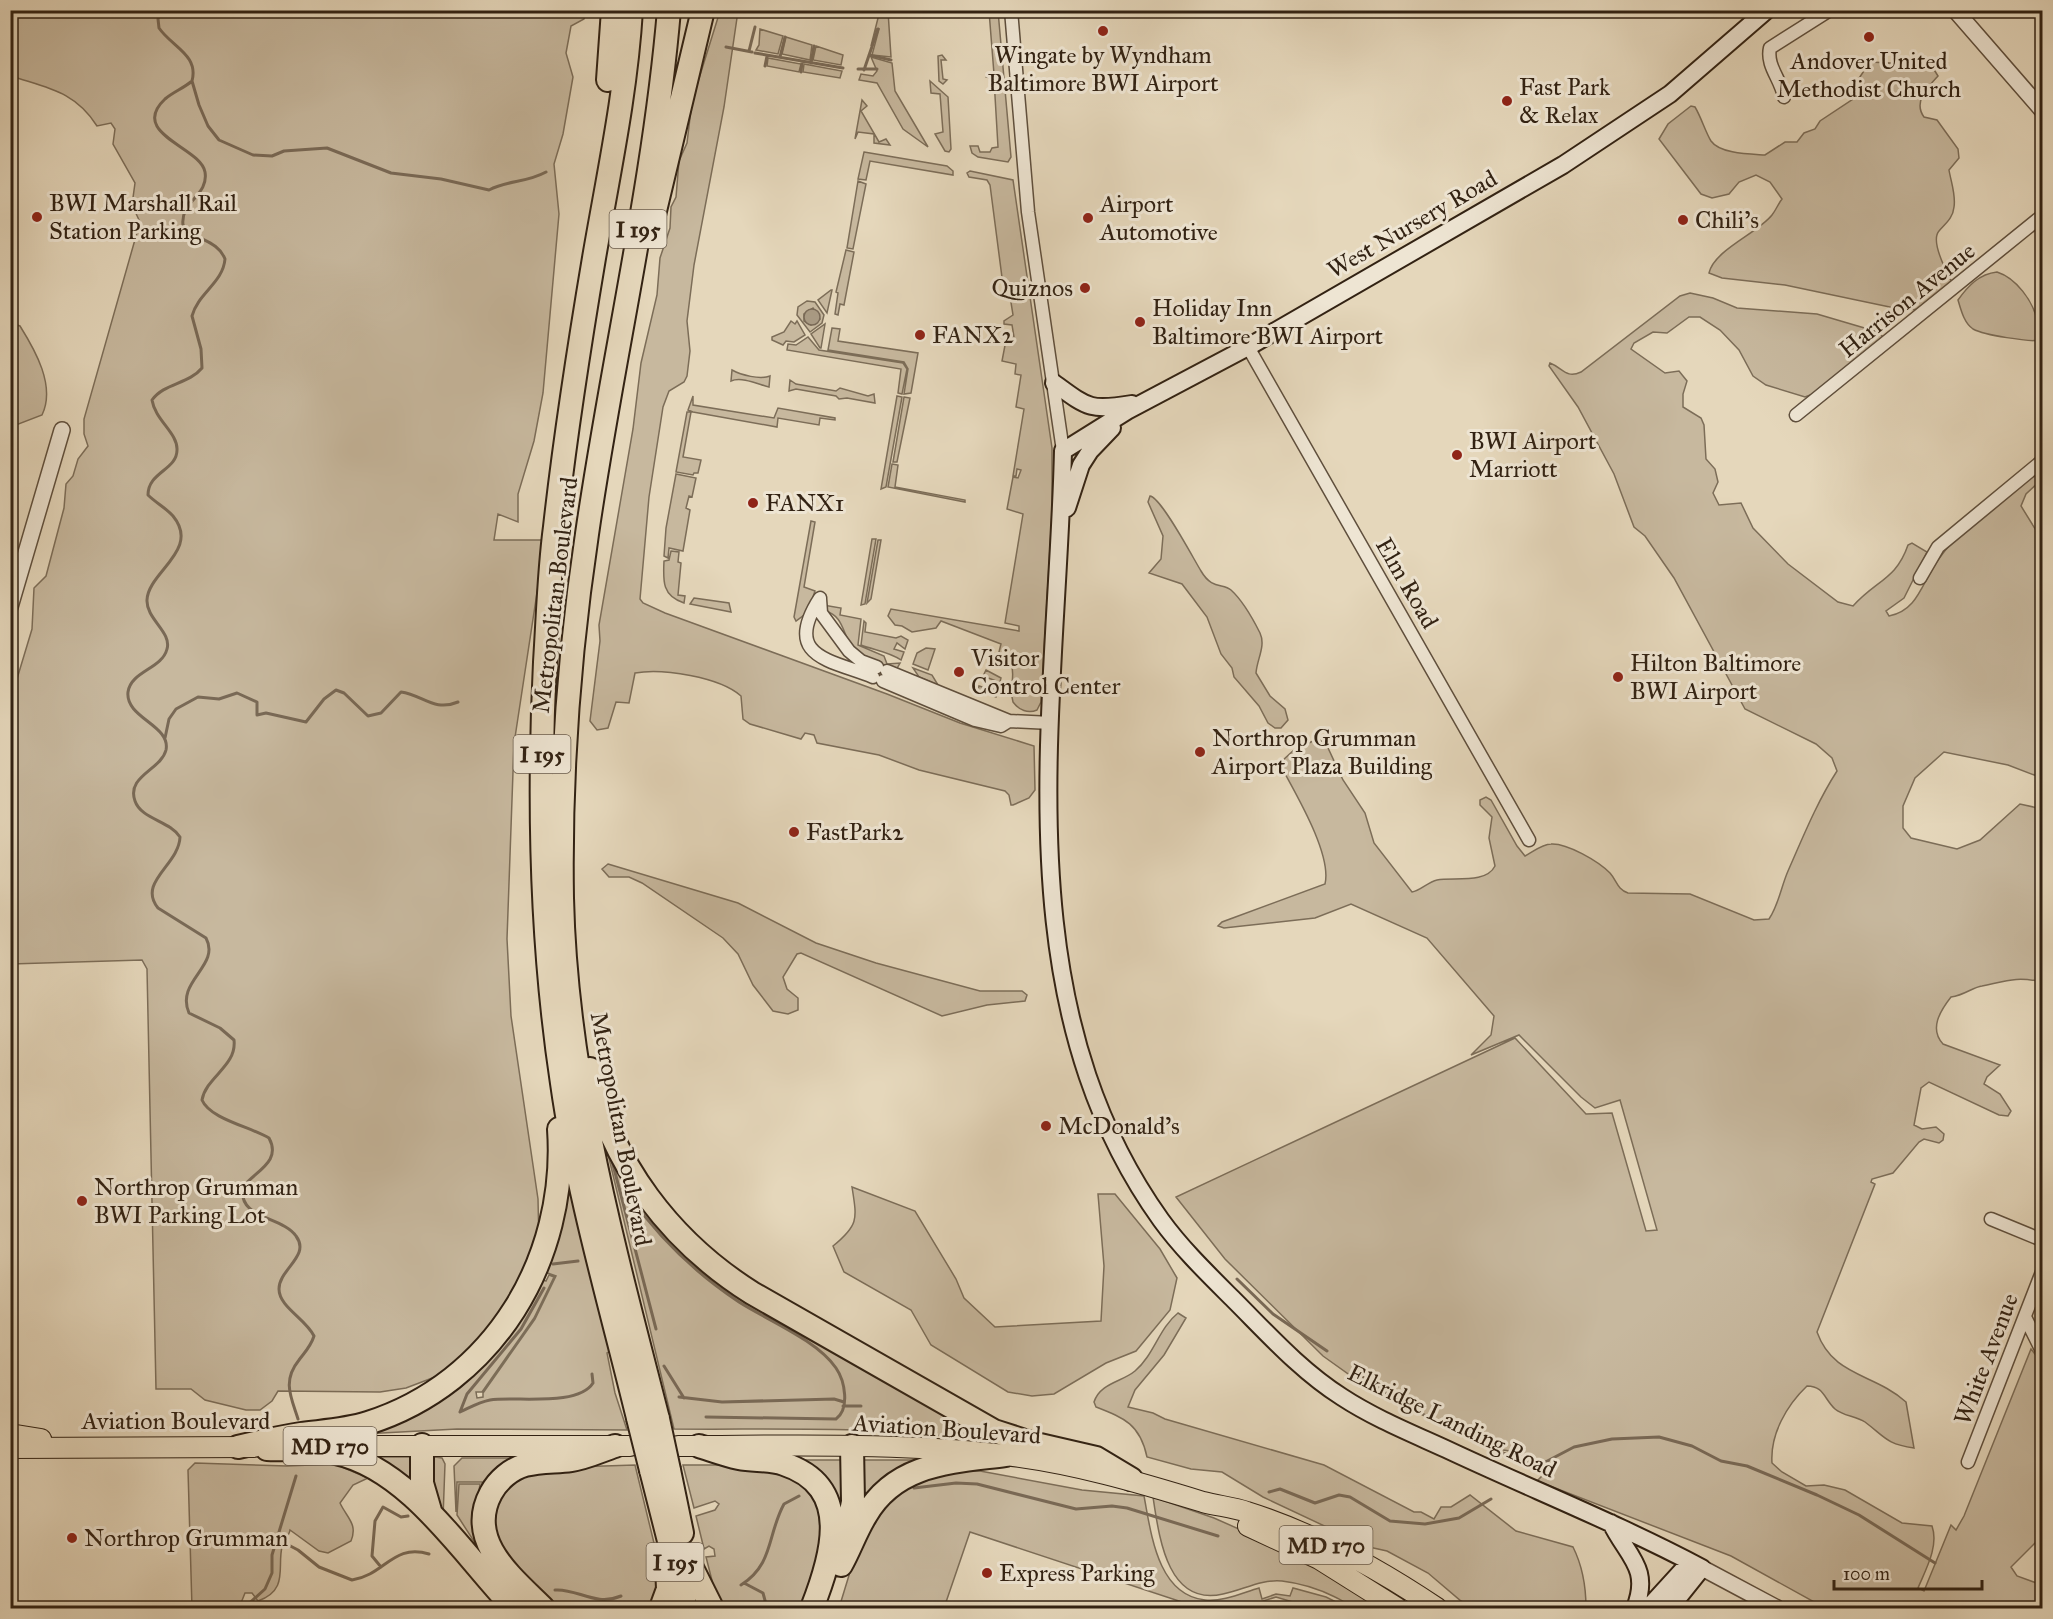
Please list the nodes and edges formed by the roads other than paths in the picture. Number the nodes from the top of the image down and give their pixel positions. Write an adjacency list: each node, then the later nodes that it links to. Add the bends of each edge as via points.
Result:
1 (613, 10): 12 (highway)
2 (632, 10): 12 (highway, Metropolitan Boulevard / I 195)
3 (669, 10): 19 (highway, Metropolitan Boulevard / I 195)
4 (703, 10): 19 (highway)
5 (1011, 10): 14 (street, Elkridge Landing Road, via 1028,212)
6 (1767, 10): 13 (main road, West Nursery Road, via 1670,94 1563,165)
7 (1830, 10): 9 (street, via 1770,48 1768,58)
8 (1955, 10): 10 (street)
9 (1784, 98)
10 (2043, 110)
11 (2043, 216): 17 (street, Harrison Avenue)
12 (591, 278): 29 (highway, Metropolitan Boulevard / I 195, via 554,530 543,701 544,897)
13 (1248, 346): 15 (main road, West Nursery Road); 27 (street, Elm Road)
14 (1054, 382): 15 (main road, via 1089,407 1100,410); 20 (street, Elkridge Landing Road)
15 (1142, 403): 16 (main road, West Nursery Road)
16 (1127, 411): 20 (main road, West Nursery Road); 22 (main road, via 1081,465)
17 (1796, 415)
18 (62, 430): 24 (street)
19 (602, 447): 28 (highway, Metropolitan Boulevard / I 195, via 585,544 568,703 562,899)
20 (1063, 451): 22 (main road, Elkridge Landing Road)
21 (2043, 460): 23 (street, via 1938,547)
22 (1062, 523): 26 (main road, Elkridge Landing Road)
23 (1920, 578)
24 (10, 608)
25 (880, 674): 25 (street, via 849,651 821,613 820,598 807,636 812,652 826,661); 26 (street, via 1009,721)
26 (1051, 723): 51 (main road, Elkridge Landing Road, via 1048,850 1053,917 1068,1008 1098,1107 1116,1147 1161,1220 1194,1260 1287,1353 1340,1396 1414,1434)
27 (1529, 840)
28 (568, 990): 35 (highway, Metropolitan Boulevard / I 195, via 591,1149); 47 (highway, via 601,1109 620,1151 654,1206 696,1251 746,1289 984,1426 1030,1443 1096,1458)
29 (555, 1036): 35 (highway, Metropolitan Boulevard / I 195, via 575,1154); 42 (highway, via 553,1071 560,1152 555,1208 536,1271 499,1332 456,1376 397,1413 349,1428)
30 (1991, 1219): 31 (street)
31 (2043, 1240)
32 (2043, 1272): 33 (street, White Avenue)
33 (2025, 1317): 34 (street); 45 (street, White Avenue)
34 (2043, 1351)
35 (648, 1418): 46 (highway, Metropolitan Boulevard / I 195, bridge)
36 (10, 1434): 38 (main road)
37 (422, 1445): 39 (main road, Aviation Boulevard / MD 170); 42 (main road, Aviation Boulevard / MD 170); 50 (highway, via 424,1496)
38 (67, 1446): 42 (main road, Aviation Boulevard / MD 170); 43 (main road, Aviation Boulevard / MD 170)
39 (622, 1446): 56 (highway, via 578,1459 518,1468 503,1478 488,1500 483,1524 487,1544)
40 (688, 1446): 41 (main road, Aviation Boulevard / MD 170); 61 (highway, via 782,1463 820,1488 831,1511 833,1528)
41 (852, 1446): 44 (main road, Aviation Boulevard / MD 170); 53 (highway, via 853,1502)
42 (238, 1447): 50 (highway, via 350,1457 387,1475)
43 (10, 1448)
44 (1005, 1455): 47 (main road, Aviation Boulevard / MD 170); 53 (highway, via 929,1466 901,1478 871,1507)
45 (1968, 1462)
46 (660, 1470): 49 (highway, Metropolitan Boulevard / I 195); 52 (highway, Metropolitan Boulevard / I 195)
47 (1131, 1479): 48 (main road, Aviation Boulevard / MD 170)
48 (1206, 1503): 63 (main road, Aviation Boulevard / MD 170, via 1319,1559); 64 (main road, Aviation Boulevard / MD 170, via 1250,1513 1324,1544)
49 (663, 1516): 57 (highway, via 668,1582); 58 (highway, Metropolitan Boulevard / I 195)
50 (437, 1523): 55 (highway)
51 (1611, 1523): 54 (main road, Elkridge Landing Road); 65 (main road, via 1639,1570 1640,1591)
52 (689, 1562): 59 (highway, Metropolitan Boulevard / I 195); 60 (highway)
53 (841, 1565): 62 (highway)
54 (1696, 1565): 66 (main road); 67 (main road); 68 (street, Elkridge Landing Road)
55 (514, 1608)
56 (543, 1608)
57 (661, 1608)
58 (686, 1608)
59 (701, 1608)
60 (712, 1608)
61 (812, 1608)
62 (825, 1608)
63 (1397, 1608)
64 (1437, 1608)
65 (1635, 1608)
66 (1648, 1608)
67 (1670, 1608)
68 (1777, 1608)

